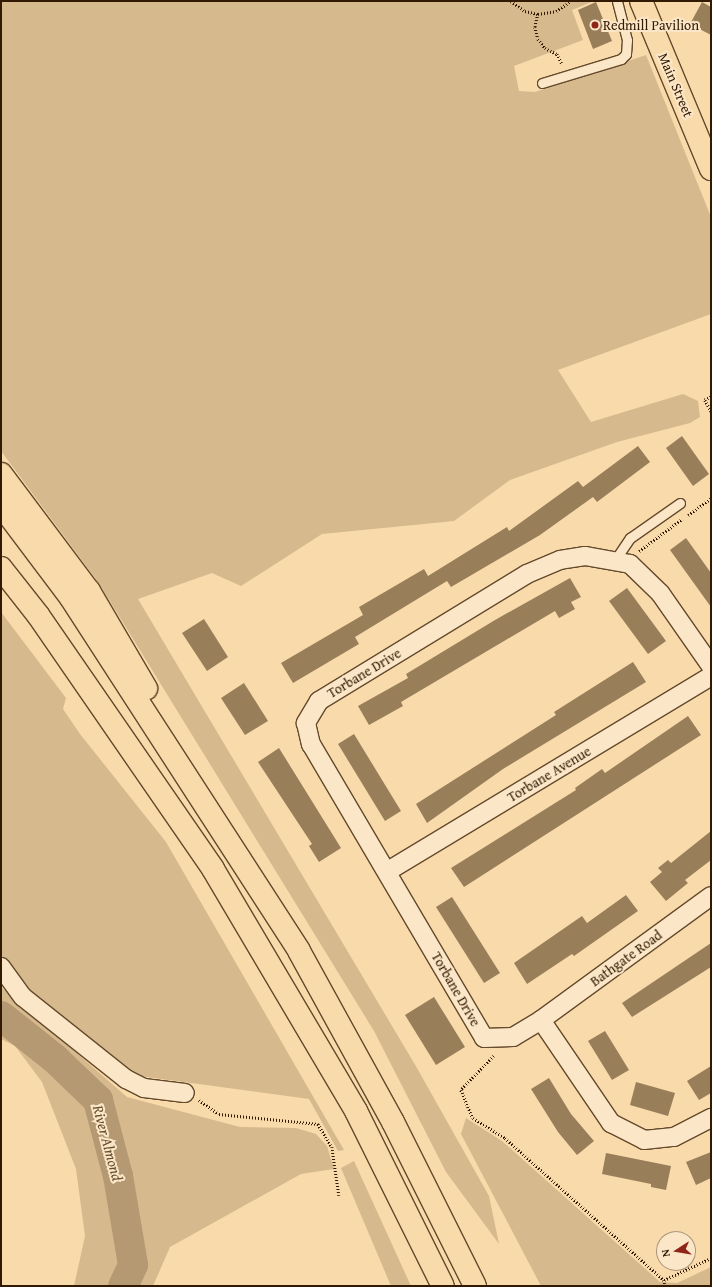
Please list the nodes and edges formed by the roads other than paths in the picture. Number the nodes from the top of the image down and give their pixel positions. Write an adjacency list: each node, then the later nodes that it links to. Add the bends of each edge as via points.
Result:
1 (617, 1): 3 (lane, via 627,40 626,54 621,59)
2 (641, 1): 4 (main road, Main Street)
3 (542, 83)
4 (711, 169)
5 (1, 474): 14 (main road, via 89,591)
6 (680, 503): 8 (lane, via 630,538)
7 (1, 505): 14 (main road, via 71,598)
8 (620, 561): 10 (street, via 660,593); 12 (street, Torbane Drive, via 585,556 560,560 527,574 319,701 306,722 311,744)
9 (1, 568): 19 (main road, via 38,615 213,869 356,1111)
10 (711, 666)
11 (711, 676): 12 (street, Torbane Avenue)
12 (388, 871): 16 (street, Torbane Drive, via 484,1038 513,1037)
13 (711, 896): 16 (street, Bathgate Road)
14 (299, 951): 20 (main road, via 393,1122)
15 (1, 967): 17 (street, via 24,997 126,1079 144,1088)
16 (540, 1020): 18 (street, via 610,1123 644,1140 674,1137)
17 (185, 1093)
18 (711, 1118)
19 (443, 1286)
20 (475, 1286)

